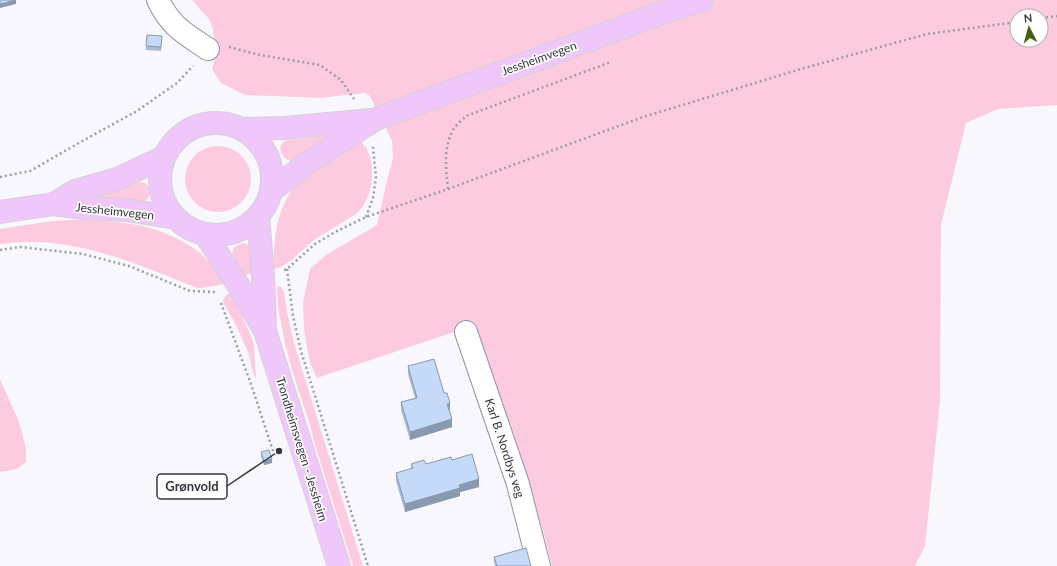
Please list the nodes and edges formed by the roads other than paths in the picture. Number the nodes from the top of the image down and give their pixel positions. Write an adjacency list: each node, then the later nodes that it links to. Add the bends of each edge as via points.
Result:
1 (158, 0): 3 (street, via 164,12 181,32)
2 (702, 0): 4 (main road, Jessheimvegen)
3 (208, 49)
4 (376, 120): 5 (main road, Jessheimvegen); 7 (main road, Jessheimvegen, via 310,161)
5 (242, 129): 6 (main road, via 227,124 197,126 183,133); 7 (main road, via 256,140 267,155 272,173)
6 (164, 157): 8 (main road, Jessheimvegen, via 117,179 75,191); 11 (main road, via 160,173 161,190 166,205)
7 (271, 191): 10 (main road)
8 (54, 204): 9 (main road, Jessheimvegen); 11 (main road, Jessheimvegen, via 127,210)
9 (0, 212)
10 (258, 216): 12 (main road, via 234,232 220,235); 13 (main road, Trondheimsvegen - Jessheim)
11 (176, 218): 12 (main road, via 189,228)
12 (205, 234): 13 (main road, Trondheimsvegen - Jessheim)
13 (265, 331): 15 (main road, Trondheimsvegen - Jessheim)
14 (466, 332): 16 (street, Karl B. Nordbys veg, via 518,484)
15 (339, 566)
16 (539, 566)

